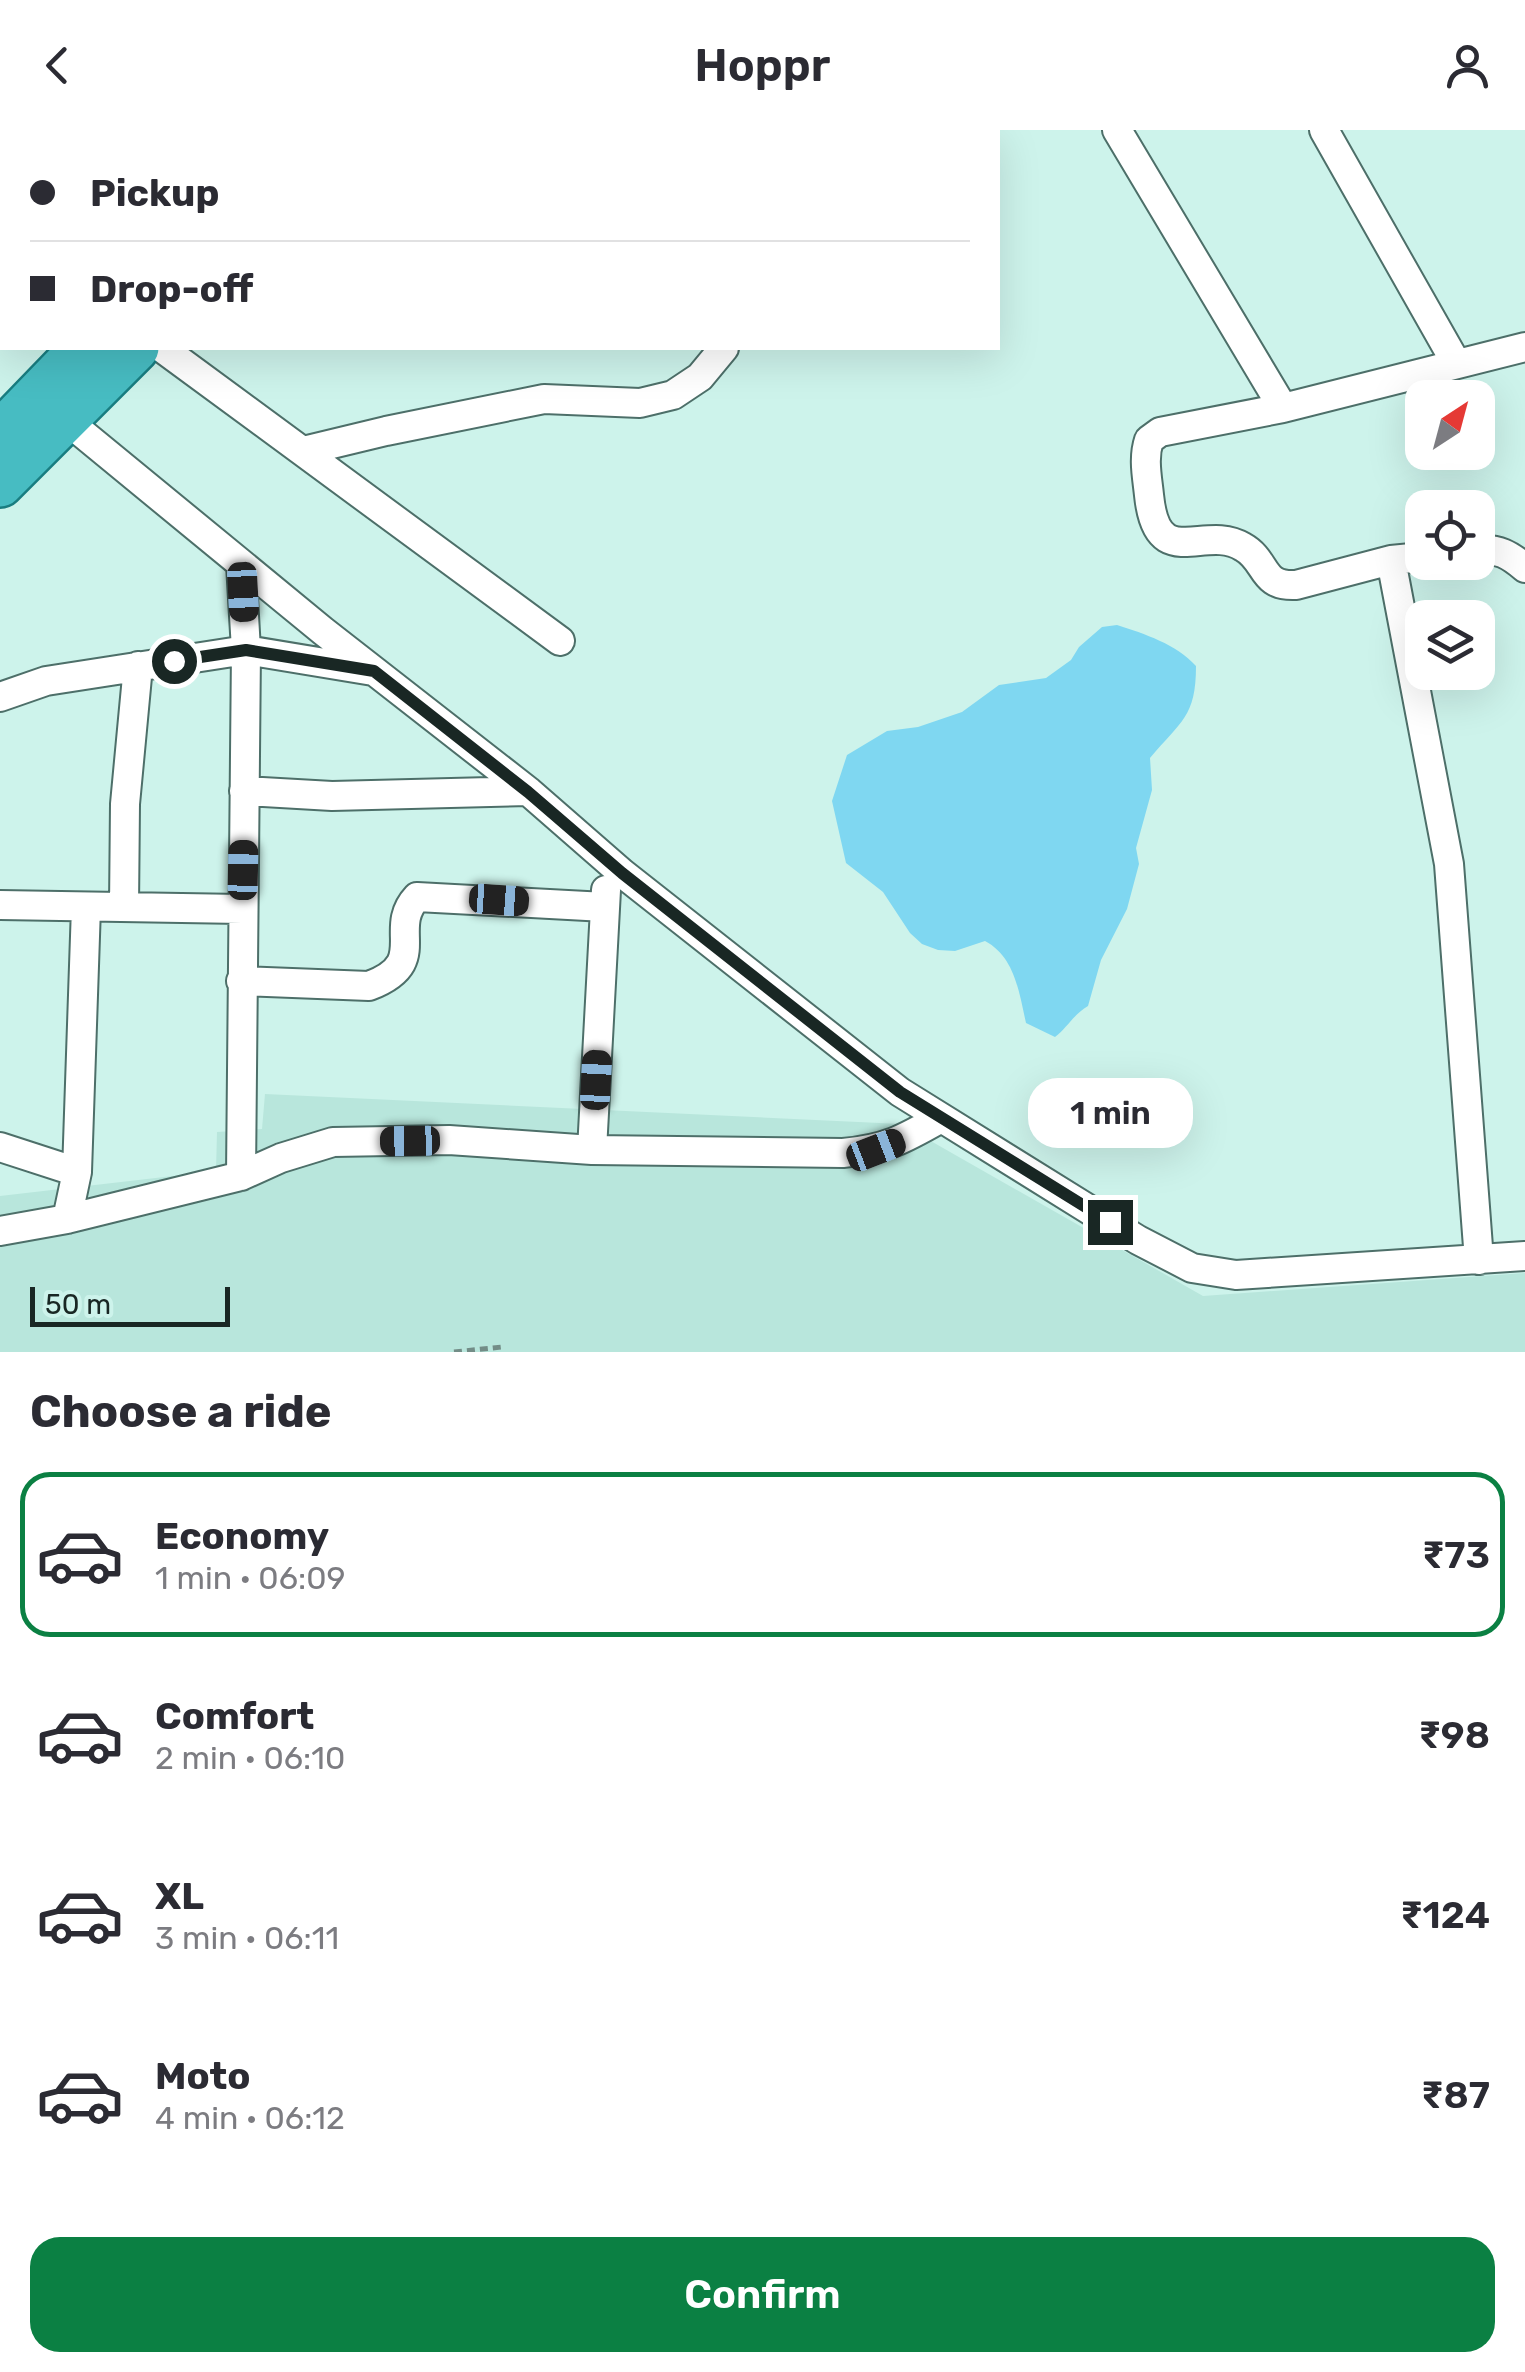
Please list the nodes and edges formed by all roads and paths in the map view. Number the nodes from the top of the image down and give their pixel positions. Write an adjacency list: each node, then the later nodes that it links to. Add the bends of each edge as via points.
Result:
1 (1117, 130): 9 (street)
2 (1324, 130): 8 (street)
3 (1525, 346): 8 (street)
4 (81, 350): 10 (highway)
5 (133, 350): 10 (highway)
6 (165, 350): 11 (street)
7 (722, 350): 11 (street, via 700,377 672,395 640,403 544,399)
8 (1456, 364): 9 (street)
9 (1283, 408): 15 (street, via 1160,432 1149,440 1145,464 1157,528 1182,542 1245,547 1282,586)
10 (25, 412): 12 (highway); 16 (street)
11 (303, 451): 18 (street)
12 (0, 484)
13 (1495, 549): 17 (street)
14 (1405, 559): 15 (street)
15 (1391, 560): 40 (street, via 1449,864)
16 (241, 564): 19 (street); 21 (street)
17 (1525, 568)
18 (560, 642)
19 (246, 650): 20 (street); 21 (street); 23 (street)
20 (138, 666): 22 (street, via 46,680); 28 (street)
21 (374, 671): 24 (street)
22 (0, 697)
23 (244, 791): 24 (street); 30 (street)
24 (528, 792): 25 (street)
25 (606, 858): 29 (street); 32 (street, via 900,1092)
26 (0, 905): 27 (street)
27 (86, 907): 28 (street); 35 (street)
28 (124, 907): 30 (street)
29 (605, 907): 31 (street, via 418,897 406,920 399,970 384,980 369,986); 34 (street)
30 (242, 909): 31 (street)
31 (241, 981): 36 (street)
32 (942, 1118): 34 (street, via 876,1150); 40 (street, via 1192,1268 1236,1275)
33 (0, 1147): 35 (street)
34 (592, 1150): 36 (street, via 449,1140 333,1142)
35 (77, 1172): 37 (street)
36 (241, 1176): 37 (street)
37 (67, 1219): 38 (street)
38 (0, 1230)
39 (1525, 1256): 40 (street)
40 (1479, 1260)
41 (502, 1347): 42 (path)
42 (454, 1352)

